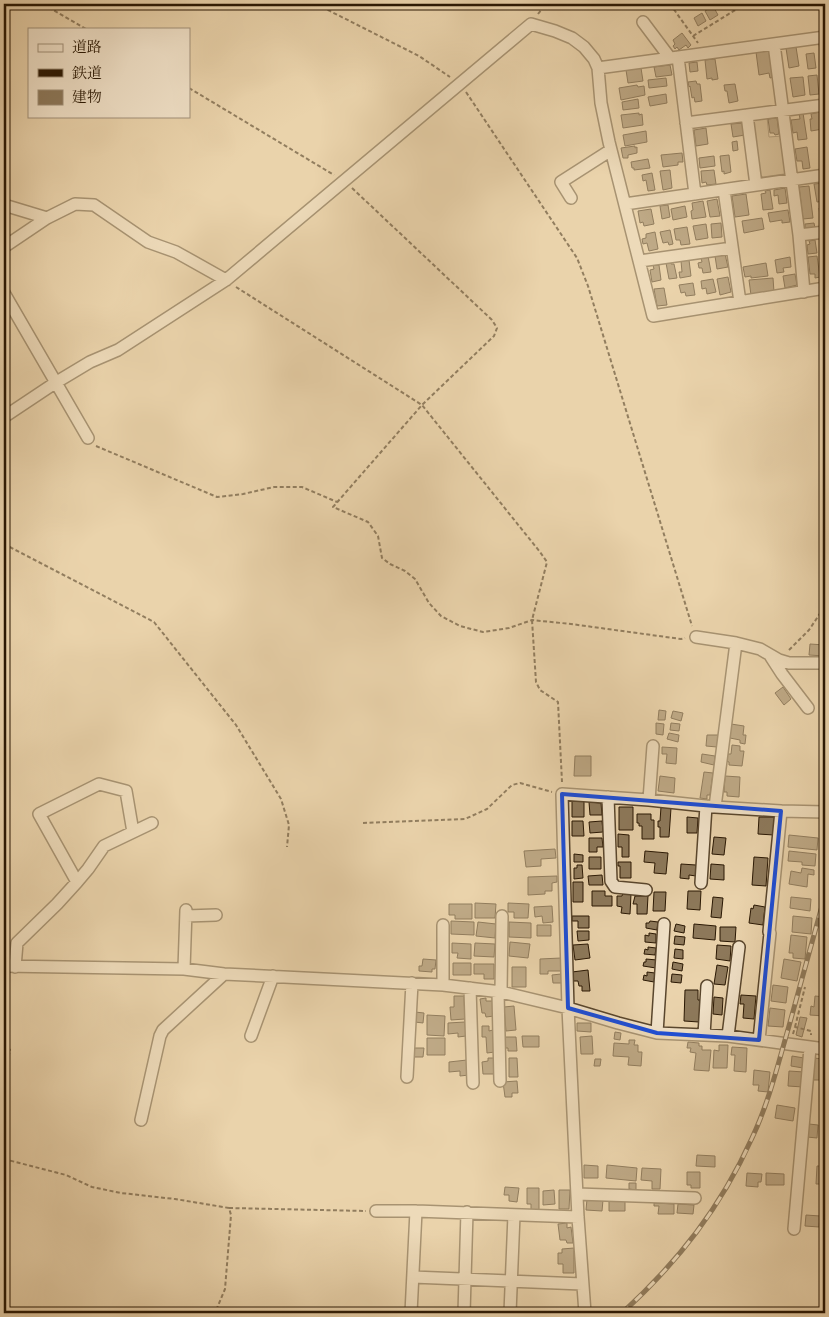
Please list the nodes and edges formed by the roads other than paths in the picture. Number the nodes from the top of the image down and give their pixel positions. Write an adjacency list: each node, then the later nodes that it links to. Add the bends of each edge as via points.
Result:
1 (643, 22): 4 (street)
2 (825, 37): 3 (street)
3 (774, 44): 4 (street); 7 (street)
4 (674, 57): 5 (street); 9 (street)
5 (598, 68): 10 (street, via 601,103); 25 (street, via 584,47 572,38 531,24)
6 (825, 105): 7 (street)
7 (782, 111): 8 (street); 12 (street)
8 (747, 115): 9 (street); 13 (street)
9 (686, 123): 15 (street)
10 (611, 150): 16 (street, via 561,182); 17 (street)
11 (825, 176): 12 (street)
12 (791, 180): 13 (street); 21 (street)
13 (756, 185): 14 (street)
14 (724, 190): 15 (street); 23 (street)
15 (695, 194): 17 (street)
16 (570, 198)
17 (625, 204): 24 (street)
18 (4, 205): 19 (street)
19 (47, 218): 22 (street); 25 (street, via 76,204 94,205 148,242 176,252)
20 (825, 232): 21 (street)
21 (799, 236): 27 (street)
22 (4, 246)
23 (732, 248): 24 (street); 29 (street)
24 (640, 261): 29 (street, via 653,316)
25 (226, 280): 30 (street, via 118,350)
26 (825, 288): 27 (street)
27 (804, 292): 29 (street)
28 (4, 293): 30 (street)
29 (740, 302)
30 (55, 383): 31 (street); 32 (street)
31 (4, 417)
32 (88, 438)
33 (696, 637): 34 (street)
34 (736, 643): 35 (street, via 760,649); 41 (street)
35 (775, 658): 36 (street, via 789,663); 37 (street, via 782,674)
36 (825, 663)
37 (808, 708)
38 (653, 746): 40 (street)
39 (608, 797): 40 (street); 48 (street, via 611,881 615,888); 63 (street, via 562,794)
40 (649, 800): 41 (street)
41 (710, 806): 42 (street); 47 (street)
42 (781, 811): 43 (street); 68 (street)
43 (825, 812)
44 (152, 823): 45 (street)
45 (133, 832): 46 (street, via 104,846); 46 (street, via 126,791 99,784 39,814)
46 (77, 882): 54 (street, via 17,943)
47 (701, 883)
48 (646, 890)
49 (216, 915): 55 (street, via 186,913)
50 (502, 916): 62 (street)
51 (664, 924): 64 (street)
52 (444, 925): 59 (street)
53 (739, 947): 67 (street)
54 (10, 967): 55 (street)
55 (184, 969): 56 (street)
56 (224, 974): 57 (street); 74 (street, via 162,1030)
57 (273, 976): 58 (street); 66 (street)
58 (412, 984): 59 (street); 71 (street)
59 (443, 985): 61 (street)
60 (706, 986): 65 (street)
61 (470, 988): 62 (street); 73 (street)
62 (500, 992): 63 (street); 72 (street)
63 (568, 1008): 64 (street); 75 (street)
64 (657, 1033): 65 (street)
65 (704, 1035): 67 (street)
66 (251, 1036)
67 (728, 1036): 68 (street)
68 (759, 1040): 69 (street)
69 (810, 1043): 70 (street); 82 (street)
70 (825, 1049)
71 (407, 1077)
72 (500, 1081)
73 (473, 1083)
74 (141, 1120)
75 (577, 1194): 76 (street); 81 (street)
76 (695, 1198)
77 (376, 1211): 78 (street)
78 (416, 1211): 79 (street); 83 (street)
79 (467, 1212): 80 (street); 84 (street)
80 (514, 1214): 81 (street); 85 (street)
81 (578, 1217): 86 (street)
82 (794, 1229)
83 (413, 1277): 84 (street); 87 (street)
84 (465, 1279): 85 (street); 88 (street)
85 (511, 1281): 86 (street); 89 (street)
86 (582, 1284): 90 (street)
87 (412, 1313)
88 (464, 1313)
89 (510, 1313)
90 (585, 1313)

